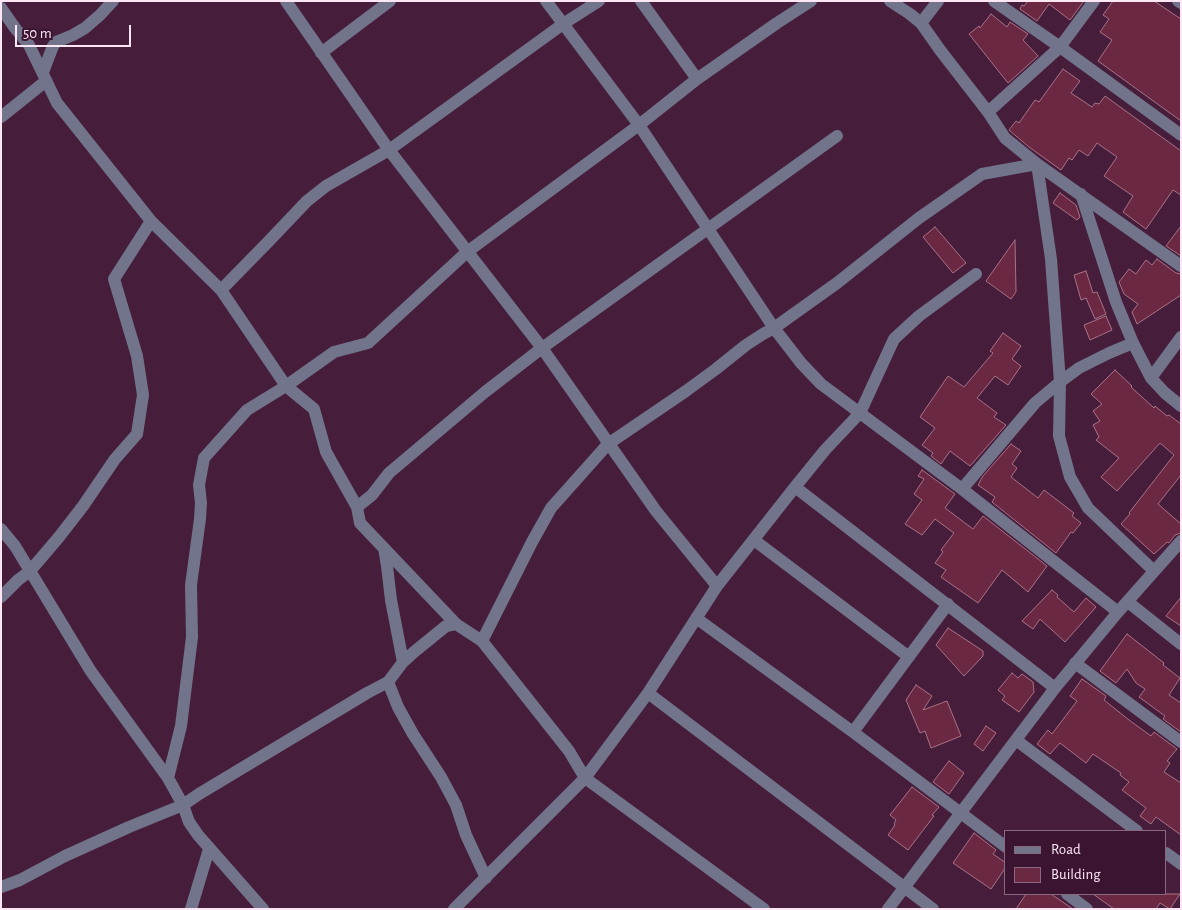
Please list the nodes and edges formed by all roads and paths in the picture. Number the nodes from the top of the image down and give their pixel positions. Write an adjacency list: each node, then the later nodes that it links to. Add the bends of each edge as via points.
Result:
1 (113, 1): 19 (street, via 85,28 56,42)
2 (286, 1): 18 (street)
3 (390, 1): 18 (street)
4 (546, 1): 16 (street)
5 (599, 1): 16 (street)
6 (641, 1): 20 (street)
7 (811, 1): 20 (street)
8 (890, 1): 15 (street)
9 (938, 1): 15 (street)
10 (994, 1): 17 (street)
11 (1094, 1): 17 (street)
12 (1178, 1): 13 (street)
13 (1181, 4)
14 (1, 8): 19 (street, via 29,45)
15 (922, 23): 21 (street)
16 (563, 24): 23 (street); 26 (street)
17 (1060, 47): 21 (street); 24 (street)
18 (321, 53): 26 (street)
19 (44, 77): 22 (street); 29 (street, via 57,104)
20 (698, 79): 23 (street)
21 (988, 112): 27 (street, via 1004,138)
22 (1, 117)
23 (639, 126): 30 (street); 31 (street)
24 (1181, 135)
25 (837, 136): 30 (street)
26 (389, 150): 31 (street); 34 (street, via 307,200)
27 (1037, 164): 28 (street); 35 (street, via 982,174); 40 (street, via 1051,259)
28 (1081, 194): 32 (street); 37 (street)
29 (151, 221): 34 (street); 52 (street, via 114,280 136,356 143,395 137,434)
30 (709, 229): 35 (street); 38 (street)
31 (467, 252): 38 (street); 41 (street, via 368,343 334,352)
32 (1181, 266)
33 (976, 274): 43 (street, via 919,316 894,340)
34 (221, 290): 41 (street)
35 (774, 328): 43 (street, via 821,384); 44 (street)
36 (1181, 337): 39 (street)
37 (1133, 344): 39 (street); 40 (street, via 1079,368)
38 (542, 348): 44 (street); 47 (street, via 388,473 372,495)
39 (1151, 378): 42 (street)
40 (1060, 382): 46 (street, via 1035,403); 53 (street, via 1059,436 1070,477 1088,508)
41 (286, 386): 47 (street, via 314,409 326,452); 72 (street, via 247,410 204,458 191,585 192,637 181,726)
42 (1181, 406)
43 (860, 413): 45 (street); 46 (street)
44 (608, 444): 54 (street, via 656,511); 61 (street, via 551,508)
45 (795, 487): 49 (street); 57 (street)
46 (962, 489): 58 (street)
47 (357, 507): 51 (street, via 360,523)
48 (1, 529): 52 (street)
49 (754, 540): 54 (street); 63 (street)
50 (1181, 541): 53 (street)
51 (384, 548): 60 (street); 64 (street)
52 (30, 571): 55 (street); 72 (street, via 90,670)
53 (1154, 572): 56 (street)
54 (717, 586): 59 (street)
55 (1, 597)
56 (1128, 602): 58 (street); 62 (street)
57 (948, 604): 63 (street); 67 (street)
58 (1118, 612): 65 (street)
59 (696, 618): 68 (street); 69 (street)
60 (456, 624): 61 (street); 64 (street, via 446,626)
61 (482, 641): 73 (street, via 568,750)
62 (1181, 644)
63 (909, 657): 69 (street)
64 (403, 662): 66 (street)
65 (1075, 662): 67 (street); 71 (street)
66 (388, 682): 74 (street); 81 (street, via 413,734 442,776)
67 (1055, 688): 70 (street)
68 (648, 692): 73 (street); 83 (street)
69 (853, 732): 75 (street)
70 (1016, 740): 75 (street); 76 (street)
71 (1181, 742)
72 (168, 778): 74 (street)
73 (584, 778): 81 (street); 88 (street)
74 (183, 805): 78 (street, via 189,822); 82 (street)
75 (961, 812): 77 (street); 83 (street)
76 (1136, 830)
77 (1004, 845)
78 (209, 849): 85 (street); 86 (street)
79 (1167, 853): 80 (street)
80 (1181, 864)
81 (486, 878): 87 (street)
82 (1, 887)
83 (904, 887): 89 (street); 90 (street)
84 (1069, 895): 91 (street)
85 (191, 909)
86 (263, 909)
87 (454, 909)
88 (764, 909)
89 (888, 909)
90 (933, 909)
91 (1087, 909)

